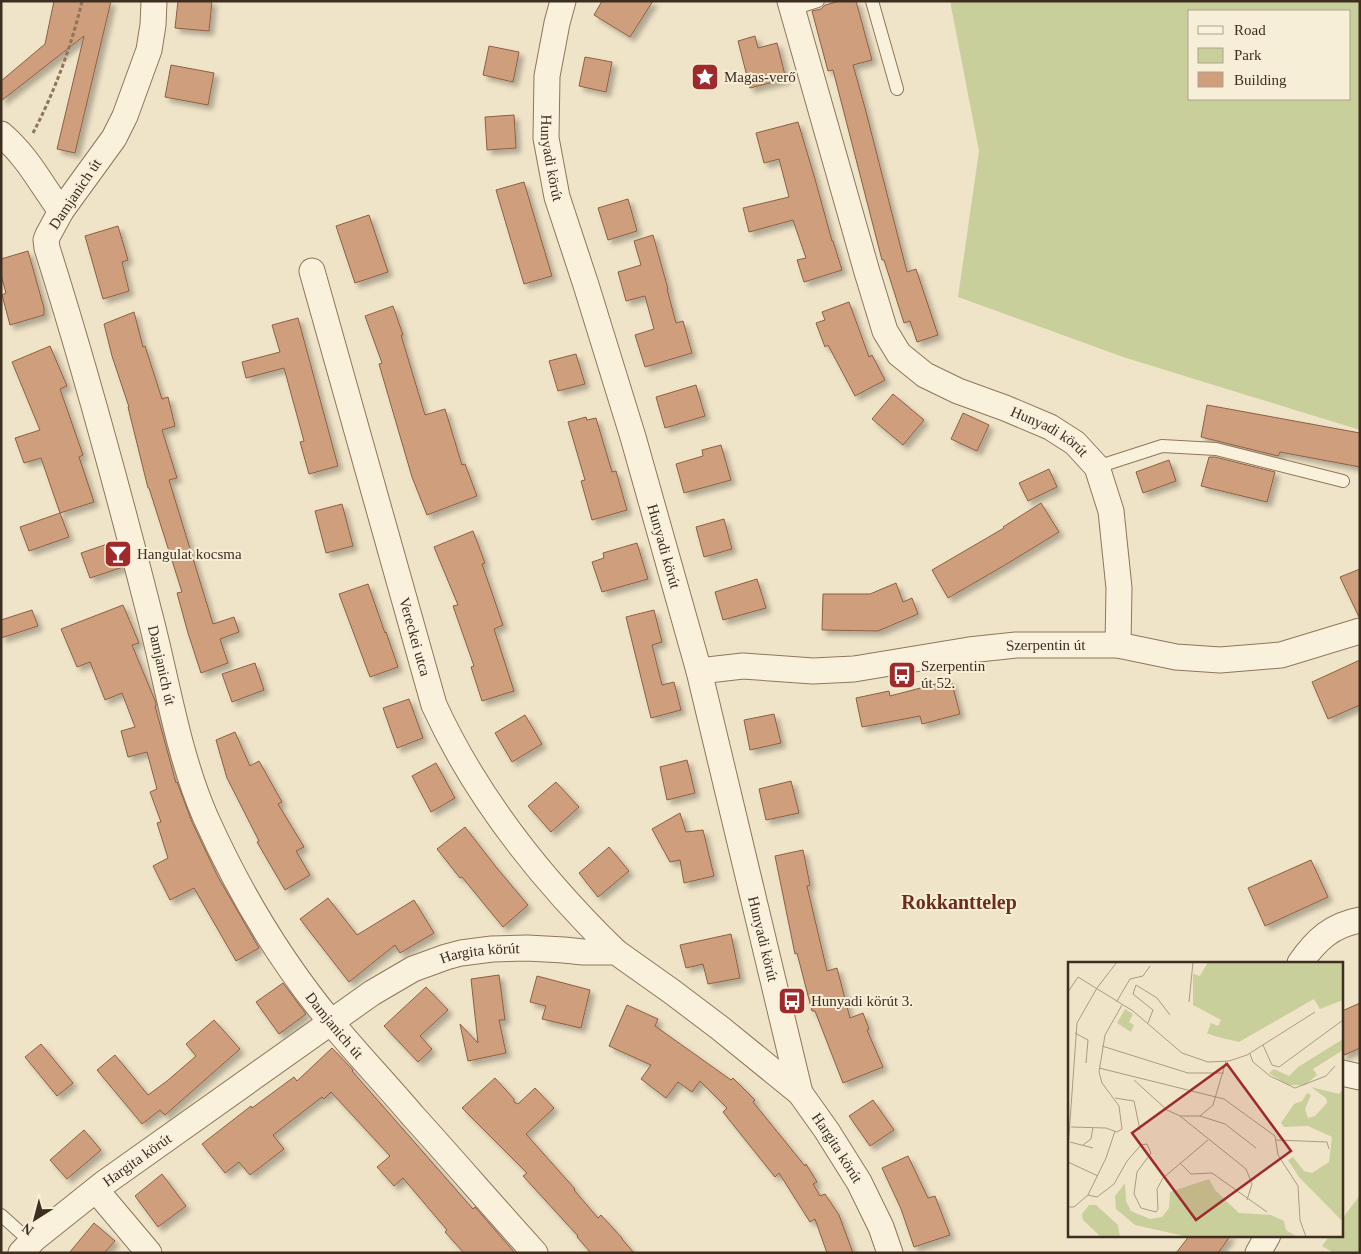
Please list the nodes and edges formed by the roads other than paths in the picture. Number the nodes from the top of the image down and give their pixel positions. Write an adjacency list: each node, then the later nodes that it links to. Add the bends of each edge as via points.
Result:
1 (154, 1): 8 (street, Damjanich út, via 149,50 125,116 114,138)
2 (563, 1): 14 (street, Hunyadi körút, via 547,76 546,138 550,163 557,197 630,428)
3 (818, 1): 5 (lane)
4 (872, 1): 6 (lane)
5 (791, 5): 10 (street, Hunyadi körút, via 885,331 899,354 925,375 958,391 1050,427 1075,443)
6 (897, 89)
7 (1, 134): 8 (street, via 30,164)
8 (61, 211): 18 (street, Damjanich út, via 46,240 47,248 112,467 192,783 218,843 259,921)
9 (312, 271): 16 (street, Vereckei utca, via 434,705 514,838 567,902)
10 (1097, 467): 11 (lane, via 1171,446 1216,449); 13 (street, Hunyadi körút, via 1111,510 1119,588)
11 (1343, 481)
12 (1360, 631): 13 (street, Szerpentin út, via 1281,655 1220,660 1176,657)
13 (1118, 645): 14 (street, Szerpentin út, via 994,647 836,671 743,666)
14 (699, 671): 21 (street, Hunyadi körút)
15 (1360, 920): 17 (street, via 1336,926 1319,939)
16 (616, 952): 18 (street, Hargita körút, via 527,948 446,956 413,969); 21 (street, Hargita körút, via 720,1028)
17 (1301, 962)
18 (331, 1022): 22 (street, Hargita körút); 27 (street, Damjanich út)
19 (1344, 1073): 20 (street)
20 (1360, 1077)
21 (800, 1093): 28 (street, Hargita körút, via 859,1182 882,1227)
22 (96, 1190): 25 (street, Hargita körút); 26 (street)
23 (1, 1215): 25 (lane)
24 (1267, 1236): 29 (street)
25 (26, 1247)
26 (149, 1253)
27 (535, 1253)
28 (890, 1253)
29 (1258, 1253)

